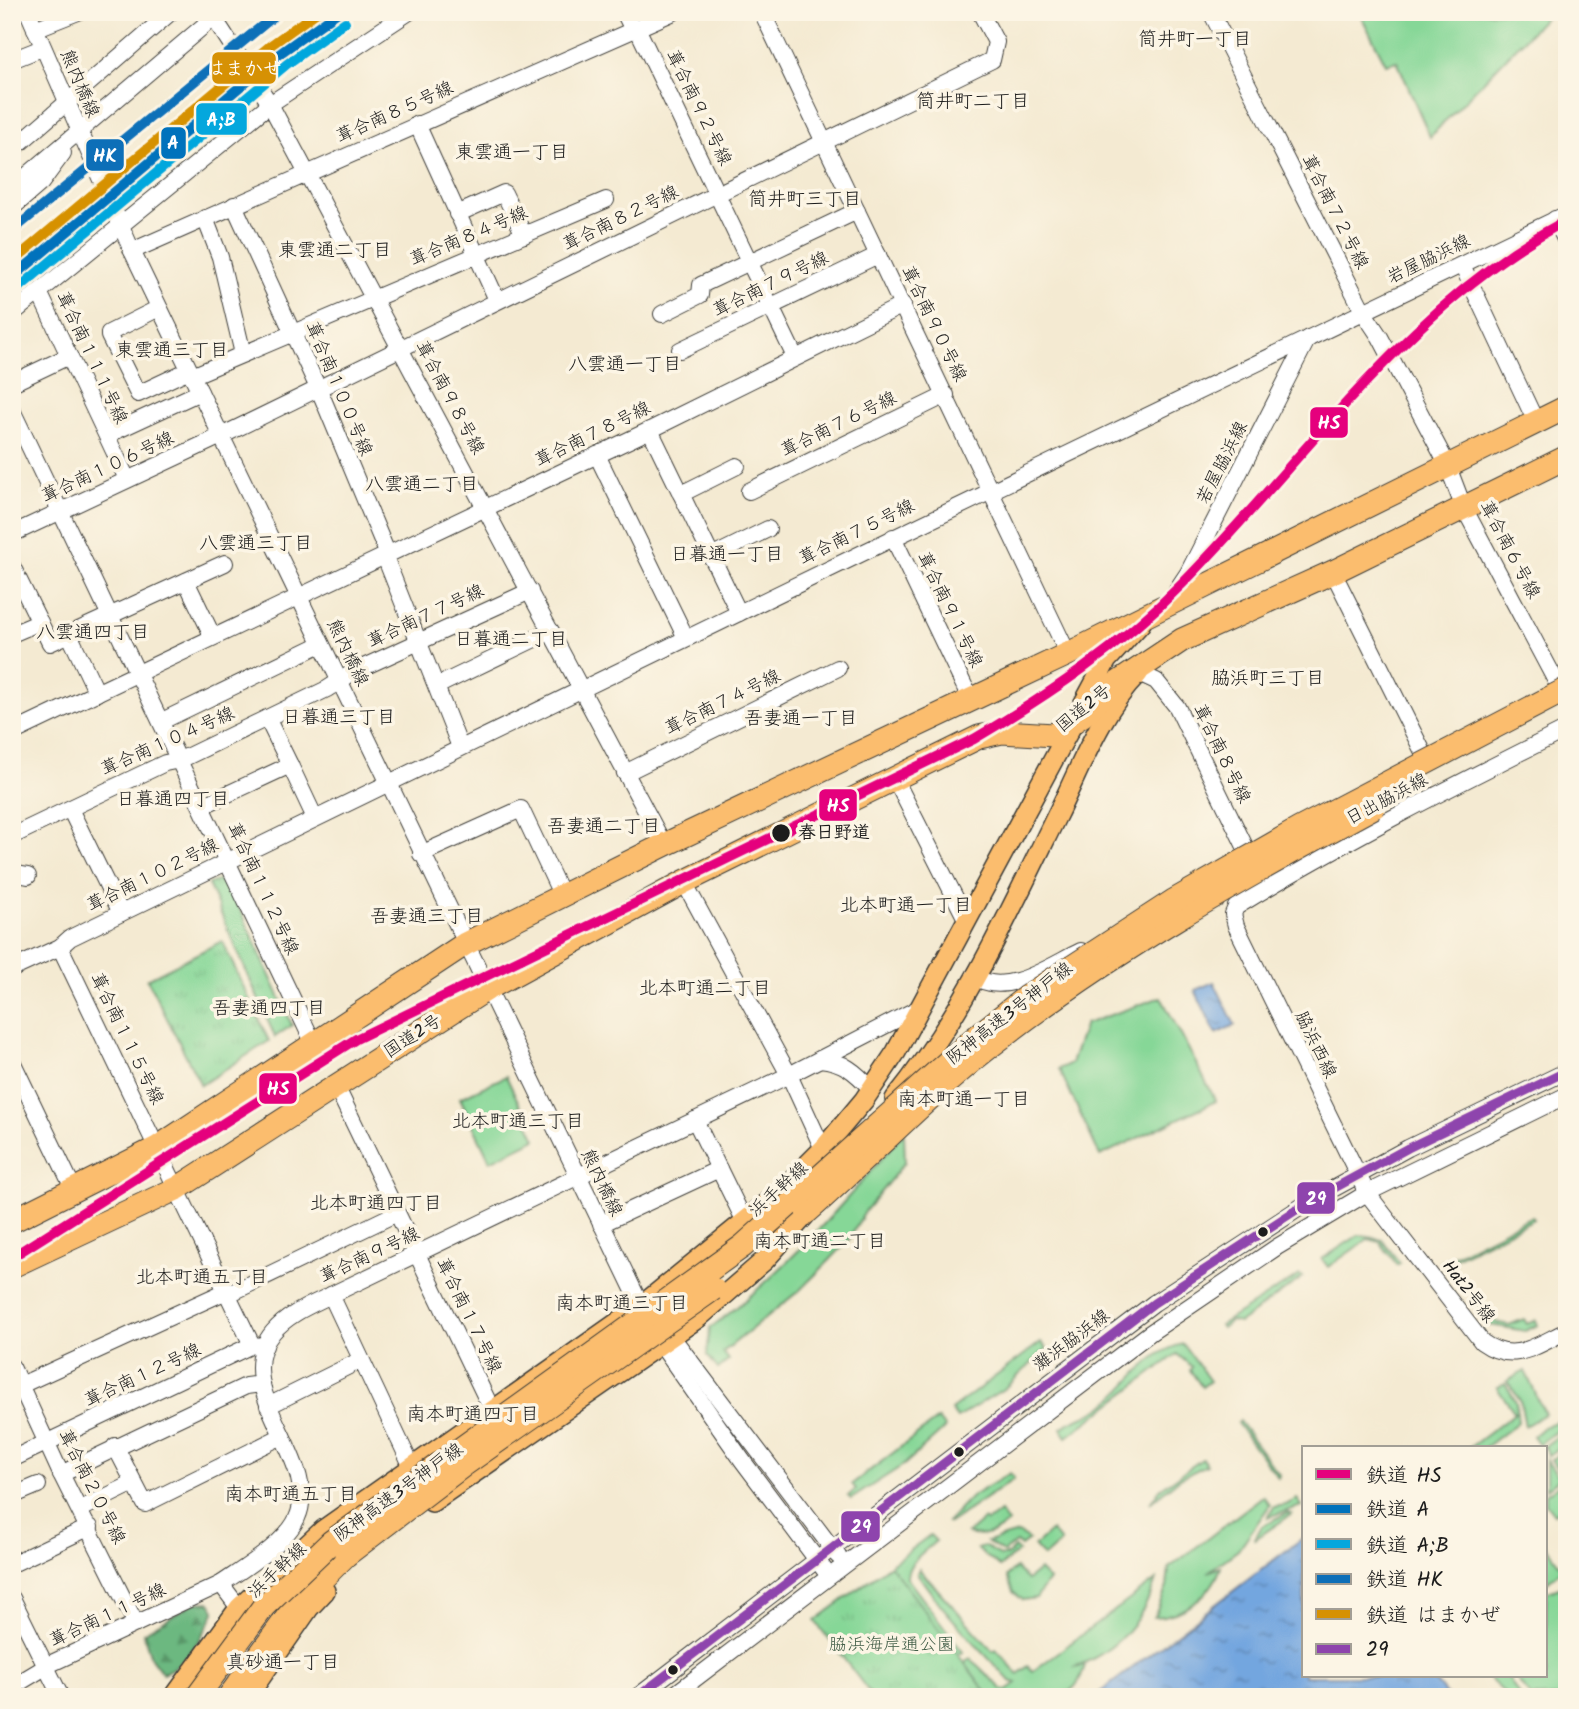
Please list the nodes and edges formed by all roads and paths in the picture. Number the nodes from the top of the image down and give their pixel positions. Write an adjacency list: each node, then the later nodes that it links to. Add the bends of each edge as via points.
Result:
1 (28, 12): 11 (street, 熊内橋線)
2 (78, 12): 11 (street)
3 (171, 12): 15 (street)
4 (409, 12): 16 (street)
5 (624, 12): 12 (street, 葺合南９２号線)
6 (674, 12): 12 (street, 葺合南８５号線)
7 (762, 12): 19 (street, 葺合南９０号線)
8 (980, 12): 19 (street, 葺合南８２号線, via 996,42 992,60)
9 (1211, 12): 45 (street, 葺合南７２号線)
10 (214, 14): 16 (street, 葺合南９８号線); 18 (street)
11 (35, 29): 13 (street, 熊内橋線)
12 (635, 29): 17 (street, 葺合南８５号線); 23 (street, 葺合南９２号線)
13 (42, 48): 14 (street); 15 (street, 熊内橋線)
14 (12, 60)
15 (68, 104): 18 (street, 熊内橋線); 20 (street)
16 (270, 104): 21 (street, 葺合南９８号線); 31 (street)
17 (416, 124): 21 (street, 葺合南８５号線); 28 (street)
18 (79, 132): 22 (street); 26 (street, via 41,183); 31 (street, 熊内橋線)
19 (823, 142): 23 (street, 葺合南８２号線); 27 (street, 葺合南９０号線)
20 (12, 150)
21 (306, 173): 25 (street, 葺合南８５号線); 40 (street, 葺合南９８号線)
22 (12, 188)
23 (717, 194): 37 (street, 葺合南９２号線); 41 (street, 葺合南８２号線)
24 (606, 200): 32 (street, 葺合南８４号線)
25 (234, 205): 30 (street, 葺合南８５号線); 48 (street, 葺合南１００号線)
26 (12, 208)
27 (857, 211): 36 (street, 葺合南９０号線); 37 (street)
28 (457, 214): 32 (street, via 505,193); 35 (street)
29 (1561, 217): 33 (street); 38 (street, 岩屋脇浜線)
30 (205, 218): 34 (street, 葺合南８５号線); 52 (street, via 220,257)
31 (119, 225): 34 (street, 熊内橋線); 39 (street)
32 (524, 234): 35 (street, 葺合南８４号線)
33 (1567, 243)
34 (132, 251): 44 (street, 熊内橋線)
35 (476, 255): 40 (street, 葺合南８４号線); 41 (street)
36 (878, 255): 42 (street, 葺合南９０号線); 43 (street, 葺合南７９号線)
37 (751, 264): 43 (street, 葺合南９２号線); 47 (street, via 701,285 700,295)
38 (1462, 265): 45 (street, 岩屋脇浜線); 62 (street)
39 (38, 292): 46 (street); 53 (street, 葺合南１１１号線)
40 (374, 298): 48 (street, 葺合南８４号線); 50 (street, 葺合南９８号線)
41 (497, 300): 50 (street, 葺合南８２号線)
42 (903, 304): 54 (street, 葺合南７８号線); 59 (street, 葺合南９０号線)
43 (771, 306): 51 (street, 葺合南７９号線); 54 (street, 葺合南９２号線)
44 (159, 307): 55 (street, 熊内橋線); 55 (street, 葺合南８４号線, via 110,336 138,394)
45 (1364, 313): 49 (street, 岩屋脇浜線); 68 (street, 葺合南７２号線)
46 (12, 314)
47 (662, 314)
48 (293, 334): 52 (street, 葺合南８４号線); 57 (street, 葺合南１００号線)
49 (1308, 338): 71 (street, 葺合南７５号線); 89 (street, 若屋脇浜線, via 1188,573)
50 (400, 347): 57 (street, 葺合南８２号線); 75 (street, 葺合南９８号線)
51 (680, 350)
52 (243, 354): 55 (street, 葺合南８４号線)
53 (69, 356): 56 (street); 64 (street, 葺合南１１１号線)
54 (796, 357): 63 (street, 葺合南７８号線)
55 (190, 373): 58 (street, 熊内橋線)
56 (12, 383)
57 (317, 386): 65 (street, 葺合南８２号線); 80 (street, 葺合南１００号線)
58 (200, 391): 64 (street); 65 (street, 熊内橋線)
59 (946, 395): 71 (street, 葺合南９０号線); 72 (street, 葺合南７６号線)
60 (1567, 407): 62 (highway)
61 (12, 410): 76 (street, 葺合南１１２号線)
62 (1536, 422): 68 (highway)
63 (650, 430): 66 (street, 葺合南７８号線); 73 (street)
64 (107, 435): 70 (street, 葺合南１１１号線)
65 (221, 436): 70 (street, 葺合南１０６号線); 88 (street, 熊内橋線)
66 (597, 455): 75 (street, 葺合南７８号線); 97 (street)
67 (1567, 457): 74 (highway, 国道2号)
68 (1447, 464): 74 (street, 葺合南６号線); 89 (highway)
69 (737, 466): 73 (street)
70 (127, 479): 76 (street, 葺合南１０６号線)
71 (991, 489): 79 (street, 葺合南７５号線); 101 (street, 葺合南９０号線)
72 (749, 491)
73 (681, 493): 81 (street)
74 (1463, 506): 84 (highway, 国道2号); 109 (street, 葺合南６号線)
75 (486, 508): 80 (street, 葺合南７８号線); 87 (street, 葺合南９８号線)
76 (60, 512): 78 (street, 葺合南１０６号線); 91 (street, 葺合南１１２号線)
77 (768, 529): 81 (street)
78 (12, 534)
79 (893, 537): 90 (street, 葺合南７５号線); 110 (street, 葺合南９１号線)
80 (388, 555): 88 (street, 葺合南７８号線); 99 (street, 葺合南１００号線)
81 (711, 557): 90 (street)
82 (225, 563): 85 (street)
83 (12, 566): 86 (street)
84 (1333, 572): 98 (highway, 国道2号); 119 (street)
85 (186, 581): 91 (street); 96 (street)
86 (17, 587): 92 (street)
87 (530, 591): 93 (street, 葺合南９８号線); 99 (street, 葺合南７７号線)
88 (298, 597): 96 (street, 葺合南７８号線); 100 (street, 熊内橋線)
89 (1168, 603): 101 (highway); 113 (main road, 浜手幹線, via 1123,640)
90 (739, 613): 97 (street, 葺合南７５号線)
91 (110, 616): 95 (street); 103 (street, 葺合南１１２号線)
92 (40, 622): 94 (street); 95 (street, via 50,643)
93 (551, 631): 106 (street); 107 (street, 葺合南９８号線)
94 (12, 634)
95 (69, 635): 108 (street)
96 (214, 637): 103 (street, 葺合南７８号線)
97 (686, 639): 107 (street, 葺合南７５号線)
98 (1182, 640): 104 (main road, 浜手幹線); 113 (highway, 国道2号, via 1113,686)
99 (420, 641): 105 (street, 葺合南７７号線); 106 (street, 葺合南１００号線)
100 (321, 644): 105 (street, 熊内橋線); 112 (street)
101 (1068, 654): 110 (highway)
102 (838, 668): 122 (street, 葺合南７４号線)
103 (138, 673): 108 (street, 葺合南７８号線); 112 (street, 葺合南１１２号線)
104 (1139, 673): 132 (street, 葺合南８号線, via 1156,681 1177,707); 141 (main road, 浜手幹線, via 1100,730)
105 (339, 682): 111 (street, 葺合南１０４号線); 124 (street, 熊内橋線)
106 (436, 686): 117 (street, 葺合南１００号線)
107 (582, 690): 117 (street, 葺合南７５号線); 122 (street, 葺合南９８号線)
108 (97, 693): 116 (street, 葺合南７８号線)
109 (1566, 695): 119 (street); 198 (highway, 阪神高速3号神戸線, bridge, via 1072,985 989,1047 753,1258 385,1523); 201 (highway, 阪神高速3号神戸線, bridge, via 1299,829 1164,907 1026,997 743,1247 331,1542 264,1606)
110 (971, 700): 129 (highway)
111 (267, 718): 118 (street, 葺合南１０４号線); 121 (street)
112 (162, 722): 118 (street, 葺合南１１２号線)
113 (1071, 724): 115 (highway, 国道2号, via 1054,735); 120 (main road, 浜手幹線)
114 (1567, 729): 136 (street, 日出脇浜線, via 1313,862 1236,907)
115 (1030, 732): 120 (street, via 1051,748); 123 (highway, 国道2号, via 979,737)
116 (12, 733)
117 (460, 747): 124 (street, 葺合南７５号線)
118 (180, 760): 125 (street, 葺合南１１２号線); 126 (street, 葺合南１０４号線)
119 (1427, 760): 132 (street, via 1421,772)
120 (1050, 761): 137 (main road, 浜手幹線)
121 (289, 765): 125 (street); 127 (street)
122 (625, 773): 129 (street, 葺合南９８号線)
123 (895, 779): 133 (highway, 国道2号); 137 (street)
124 (388, 784): 127 (street, 葺合南１０２号線); 130 (street, 熊内橋線)
125 (202, 806): 131 (street, 葺合南１１２号線)
126 (70, 809): 128 (street, 葺合南１０４号線); 135 (street)
127 (315, 818): 131 (street, 葺合南１０２号線)
128 (12, 836)
129 (664, 845): 134 (highway)
130 (421, 854): 134 (street, via 521,809); 138 (street, 熊内橋線)
131 (227, 860): 135 (street, 葺合南１０２号線); 144 (street, 葺合南１１２号線)
132 (1254, 865): 141 (street, via 1026,977 996,986)
133 (684, 882): 142 (highway, 国道2号); 148 (street)
134 (562, 896): 138 (highway)
135 (121, 913): 139 (street, 葺合南１０２号線)
136 (1233, 914): 157 (street, 脇浜西線)
137 (967, 921): 143 (main road, 浜手幹線)
138 (465, 944): 142 (street, 熊内橋線); 144 (highway)
139 (60, 947): 140 (street, 葺合南１０２号線); 154 (street, 葺合南１１５号線)
140 (12, 969)
141 (974, 976): 172 (main road, 浜手幹線, via 914,1076 806,1216 765,1260)
142 (487, 989): 150 (highway, 国道2号); 158 (street, 熊内橋線)
143 (921, 1007): 145 (street, 葺合南９号線); 151 (main road, 浜手幹線)
144 (314, 1044): 154 (highway)
145 (820, 1059): 148 (street, 葺合南９号線); 151 (street, via 837,1060)
146 (12, 1061): 149 (street)
147 (1567, 1071): 157 (street, 灘浜脇浜線)
148 (789, 1075): 153 (street, 葺合南９号線); 155 (street)
149 (16, 1082): 160 (street)
150 (336, 1086): 159 (highway, 国道2号); 162 (street, 葺合南１７号線)
151 (871, 1089): 155 (main road, 浜手幹線)
152 (1567, 1095): 161 (street)
153 (695, 1120): 156 (street); 158 (street, 葺合南９号線)
154 (157, 1148): 159 (street, 葺合南１１５号線); 160 (highway)
155 (823, 1149): 164 (main road, 浜手幹線)
156 (719, 1169): 164 (street); 165 (street)
157 (1357, 1175): 161 (street, 脇浜西線); 191 (street, 灘浜脇浜線, via 1154,1303)
158 (577, 1178): 165 (street, 熊内橋線); 166 (street, 葺合南９号線)
159 (178, 1188): 167 (highway, 国道2号); 168 (street, 葺合南１１５号線)
160 (74, 1190): 163 (highway)
161 (1367, 1193): 171 (street, Hat2号線, via 1482,1342 1495,1351 1514,1354); 194 (street, via 1160,1326)
162 (397, 1213): 166 (street, 葺合南１７号線); 168 (street)
163 (12, 1221)
164 (745, 1222): 170 (main road, 浜手幹線)
165 (601, 1224): 170 (street, 熊内橋線)
166 (416, 1255): 169 (street, 葺合南９号線); 179 (street, 葺合南１７号線)
167 (12, 1266)
168 (227, 1292): 173 (street, 葺合南１１５号線); 177 (street)
169 (331, 1295): 173 (street, 葺合南９号線, via 292,1316); 174 (street)
170 (641, 1306): 172 (street, 熊内橋線); 179 (main road, 浜手幹線)
171 (1567, 1331)
172 (666, 1340): 191 (street, 熊内橋線); 192 (street, 熊内橋線); 210 (main road, 浜手幹線, via 356,1558 309,1608)
173 (258, 1346): 176 (street); 181 (street, 葺合南１２号線)
174 (361, 1360): 178 (street); 184 (street)
175 (12, 1367): 177 (street, 葺合南２０号線)
176 (262, 1384): 178 (street); 182 (street, via 246,1386)
177 (21, 1385): 181 (street, 葺合南２０号線)
178 (268, 1406): 180 (street)
179 (492, 1410): 184 (main road, 浜手幹線)
180 (282, 1436): 186 (street, via 145,1504); 196 (street, via 300,1477 303,1499 297,1520 258,1558)
181 (46, 1443): 183 (street, 葺合南１２号線); 185 (street, 葺合南２０号線)
182 (115, 1446): 185 (street); 186 (street)
183 (12, 1459)
184 (412, 1467): 199 (main road, 浜手幹線, via 323,1530)
185 (61, 1474): 189 (street, 葺合南２０号線)
186 (134, 1483): 189 (street)
187 (38, 1485): 188 (street)
188 (12, 1496)
189 (81, 1509): 190 (street, 葺合南２０号線)
190 (90, 1527): 193 (street); 200 (street, 葺合南２０号線)
191 (832, 1548): 192 (street, 灘浜脇浜線); 194 (street, 熊内橋線)
192 (816, 1560): 195 (street, 熊内橋線); 211 (street, 灘浜脇浜線)
193 (12, 1564)
194 (845, 1564): 195 (street)
195 (829, 1576): 212 (street)
196 (221, 1584): 199 (street); 200 (street, 葺合南１１号線)
197 (12, 1598): 202 (street)
198 (297, 1604): 208 (highway, via 243,1656); 209 (highway, 阪神高速3号神戸線)
199 (239, 1608): 205 (main road, 浜手幹線)
200 (136, 1624): 202 (street, 葺合南１１号線)
201 (221, 1662): 206 (highway, bridge); 207 (highway, 阪神高速3号神戸線, bridge)
202 (46, 1666): 203 (street, 葺合南１１号線); 204 (street)
203 (12, 1687)
204 (61, 1697)
205 (173, 1697)
206 (190, 1697)
207 (197, 1697)
208 (215, 1697)
209 (229, 1697)
210 (247, 1697)
211 (637, 1697)
212 (671, 1697)

